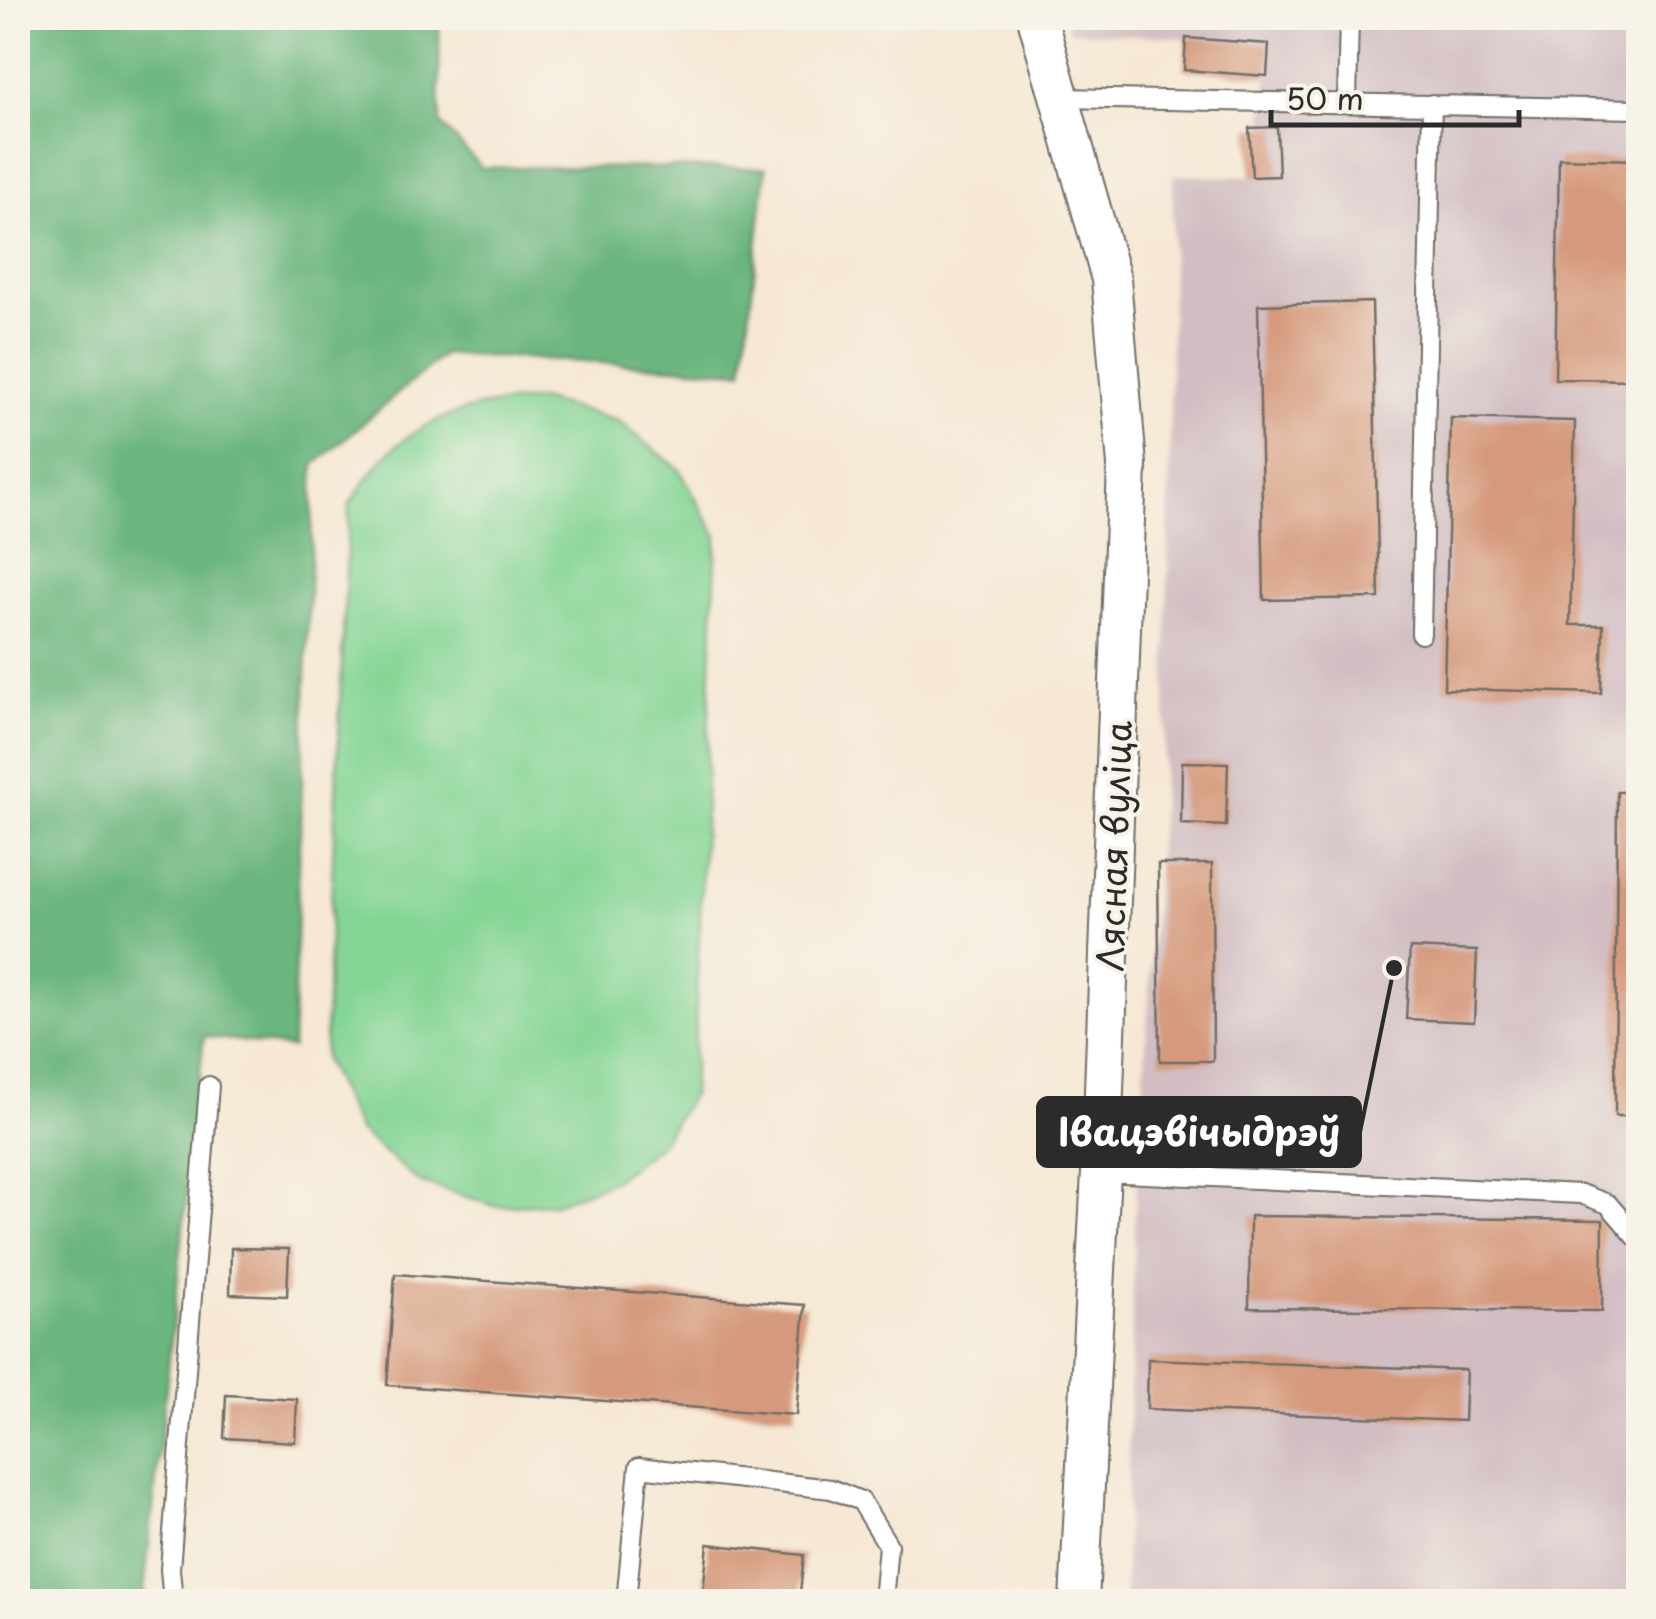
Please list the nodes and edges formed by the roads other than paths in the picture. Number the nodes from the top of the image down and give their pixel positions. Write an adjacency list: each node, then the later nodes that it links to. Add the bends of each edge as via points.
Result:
1 (1037, 18): 3 (street, Лясная вуліца)
2 (1349, 18): 4 (lane)
3 (1060, 98): 4 (lane); 9 (street, Лясная вуліца, via 1111,279 1126,465)
4 (1347, 102): 5 (lane)
5 (1432, 104): 6 (lane); 7 (lane)
6 (1638, 110)
7 (1421, 634)
8 (210, 1086): 11 (lane, via 170,1570)
9 (1101, 1172): 10 (lane, via 1581,1194 1608,1204); 14 (street, Лясная вуліца)
10 (1638, 1239)
11 (173, 1602)
12 (626, 1602): 13 (lane, via 639,1468 831,1488 861,1501 888,1545)
13 (883, 1602)
14 (1079, 1602)

